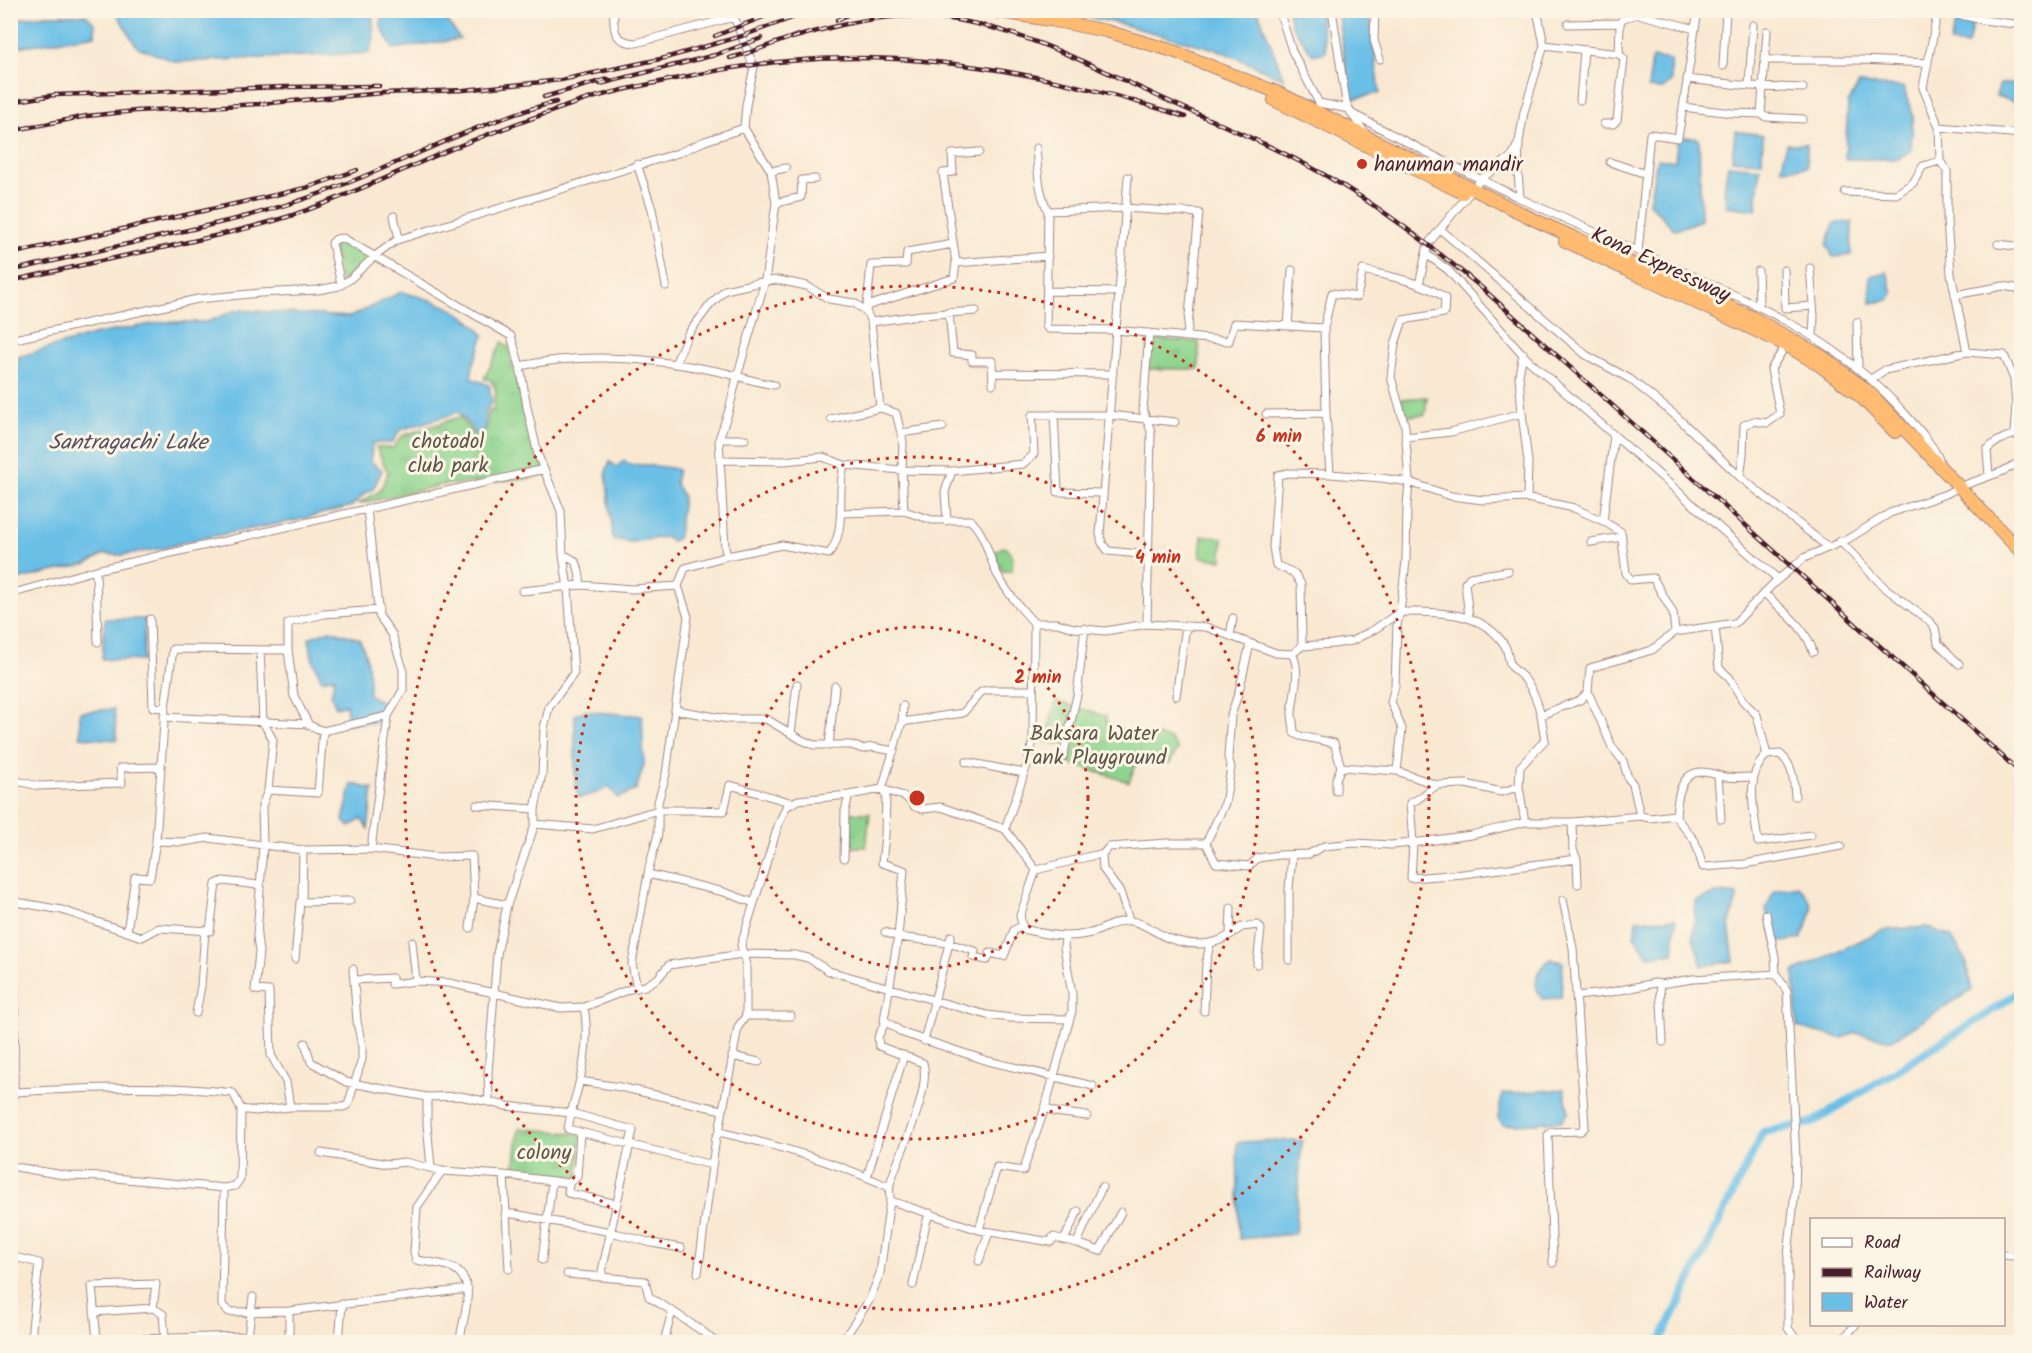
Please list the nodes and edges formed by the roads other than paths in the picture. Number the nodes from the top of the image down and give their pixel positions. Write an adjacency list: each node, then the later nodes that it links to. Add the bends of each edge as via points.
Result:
1 (614, 10): 11 (street, via 616,34 628,43)
2 (988, 10): 25 (highway, Kona Expressway, via 1106,31)
3 (1279, 10): 32 (street, via 1292,51 1319,103)
4 (1332, 10): 32 (street)
5 (1375, 10): 21 (street, via 1374,40)
6 (1538, 10): 18 (street)
7 (1698, 10): 16 (street)
8 (1726, 10): 24 (street)
9 (1938, 10): 15 (street); 23 (street)
10 (1638, 12): 12 (street); 16 (street)
11 (733, 14): 37 (street, via 754,67)
12 (1620, 23): 13 (street); 20 (street)
13 (1568, 24)
14 (1753, 25): 27 (street)
15 (2022, 25)
16 (1695, 28): 26 (street)
17 (1767, 31): 22 (street)
18 (1544, 45): 19 (street); 40 (street)
19 (1584, 50): 20 (street); 30 (street)
20 (1619, 54): 35 (street, via 1624,59 1617,120)
21 (1380, 59)
22 (1766, 60): 23 (street); 28 (street)
23 (1928, 63): 36 (street, via 1923,88)
24 (1723, 66)
25 (1232, 74): 39 (highway, Kona Expressway); 51 (highway, Kona Expressway, via 1275,100)
26 (1687, 79): 27 (street); 31 (street)
27 (1749, 86): 28 (street)
28 (1762, 86): 29 (street); 33 (street)
29 (1803, 88)
30 (1580, 100)
31 (1683, 107): 33 (street); 48 (street, via 1678,138 1650,134)
32 (1350, 111): 39 (street); 51 (street)
33 (1761, 114): 34 (street)
34 (1803, 119)
35 (1604, 124)
36 (1939, 127): 38 (street); 43 (street)
37 (744, 128): 45 (street); 47 (street)
38 (2022, 134)
39 (1369, 137): 51 (highway, Kona Expressway)
40 (1519, 142): 51 (street, via 1512,156); 53 (street)
41 (1036, 148): 56 (street, via 1038,182)
42 (980, 152): 60 (street, via 952,154 953,172 944,173)
43 (1940, 161): 52 (street, via 1923,166 1912,183 1896,194); 79 (street, via 1947,171 1947,221)
44 (1610, 162): 48 (street)
45 (637, 164): 59 (street); 75 (street, via 652,209)
46 (786, 168): 47 (street)
47 (771, 171): 54 (street)
48 (1646, 174): 63 (street)
49 (1128, 177): 55 (street)
50 (815, 178): 54 (street, via 802,180 801,197)
51 (1474, 188): 53 (street); 58 (street); 94 (highway, Kona Expressway); 128 (highway, Kona Expressway, via 1537,221 1752,317 1823,357 1869,392)
52 (1845, 192)
53 (1520, 198): 63 (street)
54 (776, 203): 72 (street)
55 (1125, 207): 56 (street); 78 (street); 91 (street, via 1199,213)
56 (1048, 211): 66 (street)
57 (393, 216): 59 (street)
58 (1440, 229): 64 (street, via 1428,244); 131 (street, via 1586,355 1630,379 1676,416)
59 (399, 239): 65 (street)
60 (953, 244): 67 (street); 82 (street, via 907,252 906,264 871,266)
61 (1998, 244): 62 (street)
62 (2022, 247)
63 (1638, 251): 80 (street)
64 (1426, 254): 74 (street); 96 (street, via 1448,270)
65 (375, 256): 73 (street); 73 (street, via 349,240 336,238 332,243); 98 (street, via 511,336)
66 (1048, 256): 67 (street); 77 (street)
67 (956, 263): 82 (street, via 954,278)
68 (1810, 268): 81 (street)
69 (1292, 270): 87 (street)
70 (1784, 270): 81 (street, via 1785,308)
71 (1758, 271): 80 (street)
72 (765, 281): 82 (street, via 807,286 829,299); 97 (street, via 725,290 688,334); 102 (street)
73 (341, 285): 93 (street, via 198,298)
74 (1419, 285): 88 (street, via 1363,270 1357,297 1332,293); 119 (street, via 1439,293 1446,306 1441,315 1403,320 1395,344 1391,378)
75 (666, 286)
76 (2022, 289): 79 (street, via 2003,286)
77 (1047, 291): 78 (street); 89 (street, via 1048,328)
78 (1119, 292): 89 (street)
79 (1955, 295): 95 (street)
80 (1759, 306): 92 (street)
81 (1813, 306): 92 (street)
82 (866, 309): 85 (street)
83 (976, 311): 84 (street)
84 (950, 312): 85 (street); 100 (street, via 953,353 972,355 972,361 992,361)
85 (871, 322): 106 (street)
86 (1857, 322): 99 (street)
87 (1288, 326): 88 (street); 91 (street, via 1234,323 1229,341)
88 (1324, 328): 107 (street)
89 (1116, 330): 90 (street); 101 (street)
90 (1149, 333): 91 (street); 112 (street, via 1143,410)
91 (1187, 336)
92 (1813, 336): 99 (street)
93 (10, 340)
94 (1786, 345): 131 (street, via 1771,369 1780,414 1767,423 1753,421 1744,426); 133 (highway, Kona Expressway, via 1820,365 1862,398)
95 (1967, 352): 103 (street, via 1885,370); 117 (street, via 2004,355 2014,379)
96 (1523, 353): 108 (street, via 1519,375); 118 (street)
97 (675, 364): 98 (street, via 564,358); 102 (street)
98 (520, 366): 125 (street)
99 (1858, 368): 103 (street)
100 (993, 373): 101 (street); 104 (street)
101 (1113, 374): 111 (street)
102 (737, 377): 105 (street); 120 (street)
103 (1871, 379): 128 (street, via 1923,434 1938,454)
104 (993, 384)
105 (774, 385)
106 (880, 408): 113 (street); 116 (street, via 896,413)
107 (1326, 413): 110 (street); 129 (street)
108 (1522, 413): 119 (street, via 1451,432); 135 (street, via 1528,462)
109 (1054, 414): 111 (street); 127 (street, via 1032,415 1034,454 1023,464); 134 (street, via 1058,492)
110 (1266, 414)
111 (1109, 415): 112 (street); 134 (street)
112 (1147, 418): 114 (street); 147 (street, via 1151,431)
113 (831, 419)
114 (1175, 422)
115 (943, 427): 116 (street)
116 (901, 433): 126 (street)
117 (2018, 434): 130 (street, via 1992,444 1987,450)
118 (1614, 435): 140 (street); 152 (street)
119 (1406, 437): 132 (street)
120 (719, 438): 121 (street); 122 (street)
121 (745, 439)
122 (720, 460): 124 (street, via 823,457); 148 (street)
123 (2021, 462): 130 (street)
124 (844, 465): 126 (street); 138 (street)
125 (544, 469): 136 (street); 146 (street, via 561,511)
126 (902, 470): 127 (street); 137 (street)
127 (952, 471): 139 (street, via 945,492)
128 (1944, 472): 133 (highway, Kona Expressway)
129 (1330, 474): 132 (street); 173 (street, via 1278,475 1273,547 1276,565 1294,573 1301,584)
130 (1989, 476): 133 (street)
131 (1740, 477): 144 (street)
132 (1409, 482): 135 (street, via 1451,496 1483,500); 160 (street)
133 (1956, 489): 143 (street, via 1890,513); 145 (highway, Kona Expressway); 149 (highway, Kona Expressway)
134 (1102, 493): 147 (street, via 1100,534 1108,551)
135 (1527, 498): 140 (street, via 1574,508)
136 (367, 509): 150 (street); 159 (street)
137 (904, 511): 138 (street); 139 (street)
138 (841, 513): 148 (street, via 829,554 782,545)
139 (947, 521): 164 (street, via 970,520 978,527 998,575)
140 (1603, 521): 141 (street)
141 (1622, 537): 142 (street); 169 (street, via 1626,573 1630,580 1653,578 1673,613)
142 (1591, 542)
143 (1840, 542): 144 (street); 178 (street, via 1884,587 1929,621 1938,643)
144 (1828, 547): 152 (street, via 1804,558)
145 (2022, 553)
146 (563, 555): 153 (street, via 577,562); 155 (street)
147 (1150, 555): 165 (street)
148 (727, 556): 154 (street, via 685,568)
149 (2022, 562)
150 (96, 570): 158 (street); 171 (street)
151 (1508, 571): 161 (street, via 1466,579)
152 (1778, 579): 157 (street)
153 (581, 585): 154 (street, via 632,589); 155 (street)
154 (678, 586): 186 (street, via 688,617)
155 (568, 588): 156 (street); 216 (street, via 574,673 549,707)
156 (522, 591)
157 (1764, 593): 167 (street, via 1735,622); 176 (street, via 1793,620 1810,641)
158 (10, 594)
159 (379, 610): 175 (street, via 324,614 288,623); 188 (street, via 403,669 403,690)
160 (1400, 612): 161 (street); 173 (street, via 1352,641); 202 (street, via 1391,702 1402,729)
161 (1469, 617): 187 (street, via 1491,629 1506,647 1511,665 1526,680)
162 (1233, 618): 170 (street)
163 (150, 619): 185 (street, via 153,707)
164 (1034, 623): 168 (street); 181 (street)
165 (1147, 624): 166 (street); 168 (street, via 1105,631)
166 (1186, 626): 170 (street, via 1206,627); 183 (street)
167 (1715, 626): 169 (street); 197 (street, via 1719,668 1757,715)
168 (1085, 628): 198 (street, via 1077,695)
169 (1675, 632): 182 (street, via 1647,652 1590,668)
170 (1230, 636): 172 (street)
171 (98, 642)
172 (1250, 644): 177 (street); 227 (street, via 1231,715 1231,768 1225,803)
173 (1302, 646): 177 (street)
174 (260, 650): 175 (street); 185 (street, via 173,649); 190 (street)
175 (288, 650): 192 (street, via 294,696)
176 (1813, 652)
177 (1292, 654): 201 (street, via 1296,660 1294,732 1334,743)
178 (1959, 664)
179 (797, 684): 194 (street)
180 (835, 686): 195 (street)
181 (1032, 690): 191 (street, via 987,690 963,713); 203 (street, via 1033,741)
182 (1588, 692): 187 (street, via 1580,700); 218 (street, via 1633,784)
183 (1176, 696)
184 (903, 706): 191 (street)
185 (165, 708): 189 (street)
186 (676, 710): 194 (street, via 728,719 766,719); 217 (street)
187 (1541, 715): 208 (street, via 1545,740 1520,767)
188 (388, 716): 193 (street); 231 (street)
189 (164, 717): 190 (street); 200 (street)
190 (263, 722): 192 (street); 210 (street, via 273,740)
191 (902, 722): 196 (street)
192 (308, 724): 193 (street)
193 (323, 731): 210 (street, via 318,794)
194 (791, 734): 195 (street, via 814,745)
195 (829, 746): 196 (street, via 851,745)
196 (894, 752): 209 (street)
197 (1767, 755): 205 (street, via 1758,763); 213 (street, via 1780,754 1788,762)
198 (1063, 757)
199 (966, 762): 203 (street)
200 (161, 767): 206 (street, via 120,768 122,783); 226 (street)
201 (1341, 767): 202 (street); 211 (street)
202 (1397, 771): 207 (street)
203 (1024, 774): 224 (street)
204 (1718, 775): 205 (street); 219 (street, via 1698,772 1685,781 1678,794); 220 (street)
205 (1753, 777): 225 (street, via 1758,842)
206 (10, 784)
207 (1437, 785): 208 (street, via 1466,784 1501,792); 228 (street, via 1410,803)
208 (1519, 787): 221 (street)
209 (882, 789): 212 (street); 224 (street, via 906,797 915,807 941,807); 257 (street, via 886,795 882,863 904,870)
210 (268, 790): 229 (street, via 262,806)
211 (1336, 791)
212 (849, 795): 214 (street); 235 (street)
213 (1795, 796)
214 (793, 803): 217 (street, via 730,785 724,812); 246 (street, via 786,807 778,826)
215 (477, 806): 216 (street)
216 (535, 809): 223 (street)
217 (658, 810): 223 (street, via 592,829); 238 (street, via 658,834)
218 (1640, 816): 219 (street); 222 (street)
219 (1676, 817): 230 (street, via 1695,841 1703,867 1745,864)
220 (1721, 819)
221 (1526, 822): 222 (street); 228 (street)
222 (1572, 822): 236 (street)
223 (535, 824): 247 (street)
224 (1005, 829): 237 (street)
225 (1811, 835)
226 (156, 841): 229 (street, via 208,838); 254 (street, via 150,878 135,877)
227 (1206, 843): 233 (street, via 1108,847); 234 (street, via 1216,863 1249,866 1258,858)
228 (1413, 843): 234 (street, via 1324,846 1309,854); 236 (street, via 1411,879)
229 (263, 844): 232 (street); 240 (street)
230 (1841, 846)
231 (371, 849): 232 (street); 241 (street, via 472,856)
232 (303, 850): 245 (street)
233 (1102, 855): 237 (street); 250 (street, via 1103,869 1120,892)
234 (1292, 855): 264 (street)
235 (844, 858)
236 (1577, 859): 239 (street)
237 (1036, 870): 251 (street, via 1020,916)
238 (648, 874): 246 (street); 272 (street, via 632,964)
239 (1578, 884)
240 (259, 885): 253 (street, via 218,882 210,931); 297 (street, via 255,990 269,991 271,1055 286,1082)
241 (474, 898): 247 (street); 252 (street)
242 (1563, 900): 275 (street, via 1573,948)
243 (10, 901): 254 (street, via 62,910)
244 (350, 901): 245 (street)
245 (302, 902): 263 (street)
246 (754, 903): 262 (street, via 741,945)
247 (507, 905): 274 (street)
248 (1231, 908): 256 (street)
249 (1766, 914): 268 (street)
250 (1129, 920): 258 (street, via 1094,933); 261 (street, via 1169,938)
251 (1022, 926): 258 (street); 259 (street, via 1014,930 1004,956 990,953 987,960 973,957 975,951)
252 (470, 928)
253 (205, 930): 254 (street, via 159,928 142,937); 279 (street)
254 (127, 932)
255 (885, 932): 257 (street)
256 (1230, 934): 261 (street); 265 (street, via 1258,925 1261,929)
257 (898, 937): 259 (street); 273 (street)
258 (1065, 938): 282 (street, via 1072,994)
259 (949, 939): 276 (street)
260 (412, 942): 270 (street)
261 (1210, 944): 278 (street)
262 (742, 954): 272 (street, via 669,965 658,978); 273 (street, via 808,958 829,971); 280 (street, via 747,980)
263 (295, 959)
264 (1289, 960)
265 (1257, 964)
266 (353, 969): 269 (street)
267 (10, 970): 294 (street, via 15,986)
268 (1776, 974): 271 (street); 361 (street, via 1787,991 1796,1141 1788,1256 1788,1328)
269 (354, 980): 270 (street, via 392,978 392,984); 292 (street, via 362,1059)
270 (416, 981): 274 (street)
271 (1660, 984): 275 (street); 285 (street)
272 (637, 988): 277 (street)
273 (891, 988): 276 (street); 283 (street)
274 (494, 992): 277 (street, via 561,1008); 296 (street)
275 (1576, 996): 337 (street, via 1585,1127 1581,1131 1548,1135)
276 (933, 999): 282 (street, via 987,1015); 284 (street)
277 (584, 1007): 291 (street, via 587,1045)
278 (1204, 1011)
279 (196, 1013)
280 (746, 1016): 281 (street); 288 (street, via 738,1027)
281 (791, 1016)
282 (1070, 1019): 290 (street)
283 (886, 1021): 284 (street); 287 (street, via 878,1037 879,1046)
284 (924, 1041): 290 (street)
285 (1663, 1042)
286 (305, 1043): 292 (street, via 311,1062)
287 (904, 1054): 313 (street); 316 (street, via 923,1063 923,1083)
288 (732, 1056): 289 (street); 300 (street)
289 (759, 1062)
290 (1052, 1078): 293 (street); 298 (street)
291 (580, 1081): 300 (street); 301 (street)
292 (354, 1084): 295 (street); 297 (street, via 348,1105 343,1107)
293 (1093, 1086)
294 (14, 1092): 299 (street, via 84,1088 207,1090 233,1093); 303 (street)
295 (427, 1097): 296 (street, via 460,1096); 310 (street)
296 (489, 1102): 301 (street)
297 (290, 1107): 299 (street)
298 (1045, 1108): 302 (street); 326 (street, via 1023,1171 997,1167)
299 (241, 1109): 318 (street, via 240,1179 235,1186)
300 (722, 1110): 305 (street)
301 (571, 1113): 304 (street, via 568,1129); 306 (street, via 633,1130)
302 (1087, 1116)
303 (10, 1120)
304 (580, 1132): 306 (street); 315 (street, via 578,1176)
305 (719, 1132): 308 (street); 313 (street, via 769,1143)
306 (631, 1145): 308 (street); 320 (street)
307 (321, 1153): 310 (street)
308 (712, 1165): 339 (street)
309 (10, 1166): 318 (street, via 69,1176)
310 (431, 1167): 311 (street)
311 (442, 1171): 312 (street); 343 (street, via 417,1207 414,1252 416,1260 451,1267)
312 (504, 1175): 314 (street); 324 (street)
313 (867, 1177): 316 (street)
314 (552, 1182): 315 (street); 325 (street)
315 (569, 1183): 320 (street, via 568,1193)
316 (889, 1187): 319 (street)
317 (1102, 1187): 330 (street)
318 (224, 1188): 350 (street, via 222,1305 229,1312)
319 (891, 1201): 323 (street); 360 (street, via 880,1273 870,1299)
320 (617, 1204): 327 (street)
321 (1078, 1210): 329 (street)
322 (1120, 1212): 330 (street, via 1100,1251)
323 (930, 1213): 326 (street); 342 (street)
324 (505, 1214): 325 (street); 338 (street)
325 (548, 1220): 327 (street); 335 (street)
326 (979, 1230): 328 (street)
327 (610, 1232): 331 (street); 341 (street)
328 (989, 1232): 329 (street, via 1051,1242 1053,1237); 336 (street)
329 (1064, 1240): 330 (street)
330 (1077, 1243)
331 (681, 1248)
332 (2005, 1255): 334 (street)
333 (10, 1256): 354 (street, via 39,1263)
334 (2022, 1257)
335 (542, 1260)
336 (980, 1261)
337 (1553, 1263)
338 (509, 1269)
339 (698, 1273)
340 (567, 1274): 341 (street)
341 (602, 1277): 348 (street, via 645,1281 649,1297)
342 (913, 1285)
343 (468, 1289): 345 (street); 357 (street)
344 (253, 1297): 350 (street)
345 (342, 1304): 347 (street); 356 (street)
346 (153, 1308): 349 (street); 349 (street, via 156,1284 92,1286); 352 (street, via 163,1314)
347 (289, 1311): 350 (street); 355 (street)
348 (672, 1311): 358 (street); 359 (street)
349 (94, 1312): 353 (street)
350 (250, 1312): 352 (street, via 248,1336)
351 (1854, 1326): 362 (street)
352 (165, 1338): 353 (street)
353 (97, 1341)
354 (32, 1342)
355 (289, 1342)
356 (339, 1342)
357 (460, 1342)
358 (664, 1342)
359 (715, 1342)
360 (842, 1342)
361 (1798, 1342)
362 (1841, 1342)

